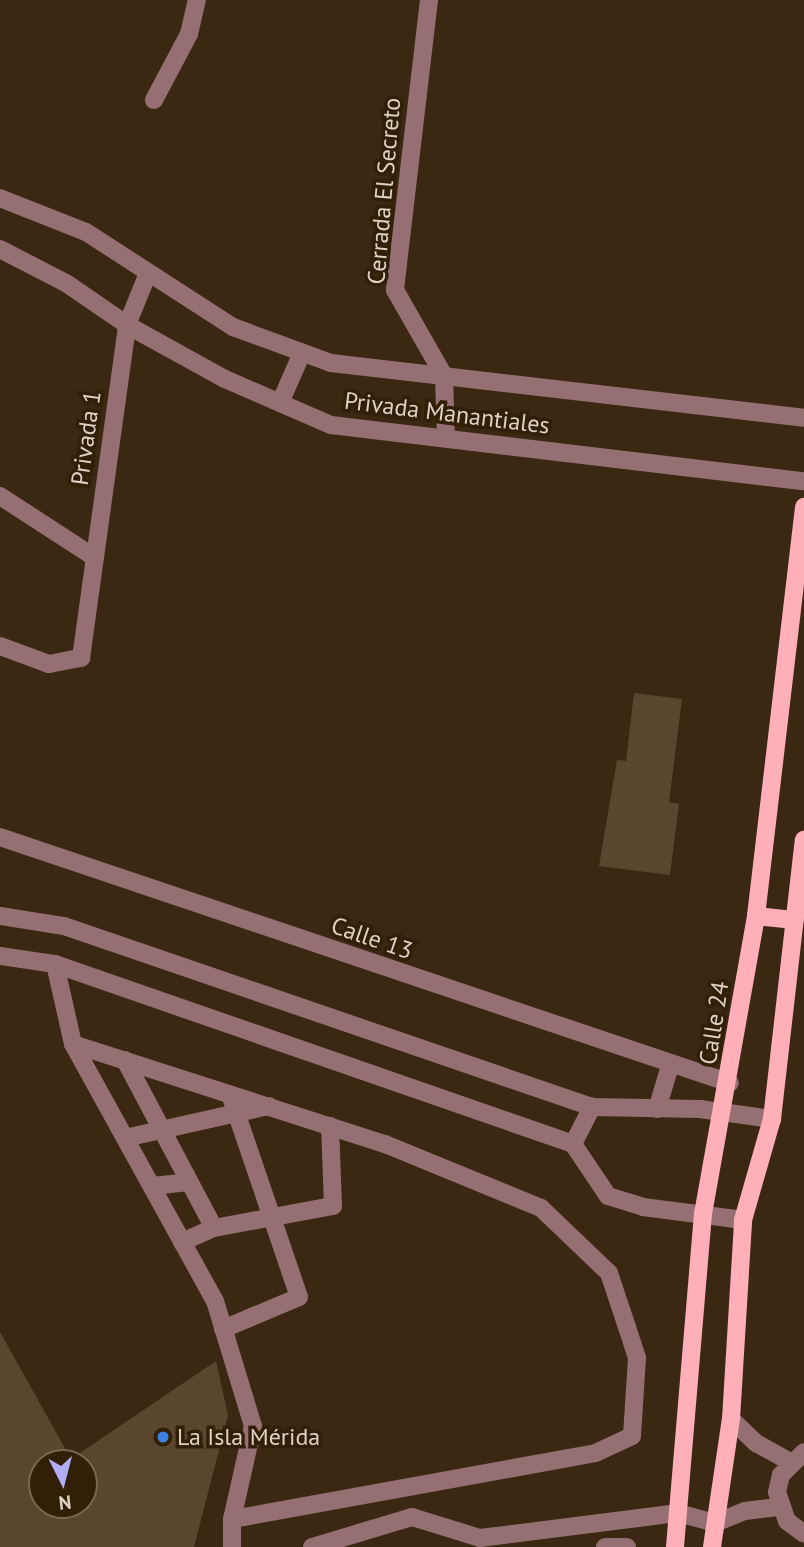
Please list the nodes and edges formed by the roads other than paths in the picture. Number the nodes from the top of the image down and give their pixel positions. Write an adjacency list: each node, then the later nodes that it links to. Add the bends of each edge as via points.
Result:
1 (197, 0): 3 (street, via 189,34)
2 (429, 0): 9 (street, Cerrada El Secreto, via 395,290)
3 (154, 100)
4 (0, 198): 6 (street, Privada Manantiales, via 86,232)
5 (0, 249): 7 (street, Privada Manantiales, via 66,283)
6 (148, 273): 7 (street, Privada 1); 8 (street, Privada Manantiales, via 233,327)
7 (127, 326): 10 (street, Privada Manantiales); 16 (street, Privada 1)
8 (302, 353): 9 (street, Privada Manantiales, via 331,363); 10 (street)
9 (444, 376): 11 (street, Privada Manantiales); 12 (street)
10 (281, 403): 12 (street, Privada Manantiales, via 331,425)
11 (804, 418)
12 (446, 439): 13 (street, Privada Manantiales)
13 (804, 481)
14 (0, 496): 16 (street)
15 (804, 507): 21 (main road, Calle 24)
16 (94, 557): 17 (street, Privada 1, via 81,658 49,664)
17 (0, 646)
18 (0, 837): 27 (street, Calle 13)
19 (804, 840): 22 (main road)
20 (0, 916): 31 (street, via 64,926)
21 (756, 916): 22 (main road); 28 (main road, Calle 24)
22 (795, 920): 35 (main road)
23 (0, 956): 24 (street)
24 (55, 964): 25 (street); 39 (street)
25 (73, 1044): 26 (street); 38 (street)
26 (125, 1060): 29 (street); 37 (street)
27 (670, 1066): 28 (street, Calle 13); 32 (street)
28 (730, 1083): 33 (main road, Calle 24)
29 (230, 1094): 30 (street); 34 (street)
30 (268, 1106): 34 (street); 36 (street)
31 (592, 1107): 32 (street); 39 (street)
32 (657, 1109): 33 (street)
33 (723, 1112): 35 (street); 42 (main road, Calle 24)
34 (235, 1117): 37 (street); 43 (street)
35 (772, 1119): 44 (main road)
36 (330, 1126): 43 (street, via 333,1206); 52 (street, via 541,1208 609,1273 637,1358 632,1436 596,1453)
37 (161, 1130): 38 (street); 40 (street)
38 (125, 1138): 41 (street)
39 (573, 1144): 42 (street, via 608,1196 643,1207)
40 (189, 1182): 41 (street); 45 (street)
41 (152, 1186): 46 (street)
42 (703, 1214): 44 (street); 51 (main road, Calle 24)
43 (269, 1218): 45 (street); 47 (street, via 299,1297)
44 (743, 1220): 48 (main road)
45 (214, 1228): 46 (street)
46 (182, 1242): 47 (street, via 215,1301)
47 (223, 1329): 52 (street, via 253,1426)
48 (731, 1419): 49 (street, via 756,1443); 53 (main road)
49 (797, 1457): 50 (street, via 781,1475)
50 (779, 1507): 53 (street, via 745,1511); 54 (street, via 787,1521)
51 (678, 1513): 53 (street); 55 (street); 60 (main road, Calle 24)
52 (232, 1519): 56 (street)
53 (715, 1523): 61 (main road)
54 (804, 1534)
55 (452, 1538): 57 (street, via 412,1517)
56 (232, 1547)
57 (312, 1547)
58 (605, 1547): 59 (street)
59 (627, 1547)
60 (675, 1547)
61 (712, 1547)

